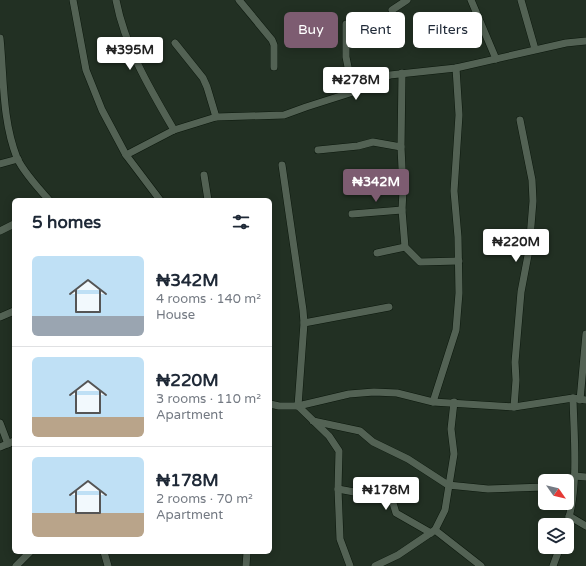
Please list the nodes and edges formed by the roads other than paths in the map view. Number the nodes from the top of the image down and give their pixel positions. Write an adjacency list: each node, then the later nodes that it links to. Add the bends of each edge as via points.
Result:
1 (73, 0): 24 (street, via 86,70 102,110)
2 (116, 0): 21 (street, via 120,20 143,77)
3 (239, 0): 14 (street, via 272,40)
4 (407, 0): 7 (street)
5 (471, 0): 13 (street)
6 (521, 0): 12 (street)
7 (392, 10)
8 (0, 38): 17 (street)
9 (586, 41): 12 (street)
10 (175, 43): 19 (street, via 203,78)
11 (346, 48): 18 (street)
12 (536, 49): 13 (street)
13 (496, 59): 15 (street)
14 (274, 67)
15 (456, 68): 16 (street); 38 (street, via 460,115 454,186)
16 (402, 73): 18 (street, via 390,75); 22 (street)
17 (1, 77): 25 (street, via 8,123)
18 (353, 92): 19 (street, via 284,115)
19 (216, 117): 21 (street)
20 (520, 120): 49 (street, via 532,180 533,201 529,250 521,292)
21 (174, 130): 24 (street)
22 (401, 147): 23 (street, via 373,142); 32 (street)
23 (318, 150)
24 (126, 154): 30 (street)
25 (18, 159): 26 (street); 29 (street)
26 (0, 164)
27 (282, 165): 42 (street)
28 (204, 175): 31 (street)
29 (47, 198)
30 (159, 198)
31 (208, 198)
32 (402, 210): 33 (street); 36 (street)
33 (352, 214)
34 (12, 225): 35 (street)
35 (0, 231)
36 (405, 247): 37 (street); 38 (street, via 420,262)
37 (377, 253)
38 (459, 261): 45 (street, via 456,330)
39 (390, 307): 42 (street)
40 (12, 312): 41 (street)
41 (0, 317)
42 (304, 323): 48 (street)
43 (586, 334): 44 (street)
44 (580, 399): 49 (street); 54 (street)
45 (433, 402): 46 (street); 48 (street, via 397,393 374,392 349,394)
46 (454, 402): 49 (street); 56 (street, via 451,429 454,454)
47 (272, 404): 48 (street)
48 (298, 406): 50 (street)
49 (514, 407)
50 (313, 421): 56 (street, via 360,431 373,442 408,459); 58 (street, via 330,436 339,451)
51 (0, 423): 52 (street)
52 (11, 442): 53 (street)
53 (0, 447)
54 (574, 476): 55 (street)
55 (586, 477)
56 (448, 485): 57 (street, via 488,489); 62 (street, via 445,510)
57 (538, 487)
58 (338, 489): 62 (street, via 381,497 393,503 396,514); 70 (street, via 340,539)
59 (570, 510): 60 (street)
60 (570, 516): 61 (street)
61 (586, 526)
62 (433, 531): 71 (street, via 398,555); 72 (street)
63 (28, 554): 67 (street)
64 (105, 554): 68 (street)
65 (247, 554): 69 (street)
66 (557, 554): 73 (street)
67 (16, 566)
68 (108, 566)
69 (246, 566)
70 (350, 566)
71 (375, 566)
72 (481, 566)
73 (553, 566)

